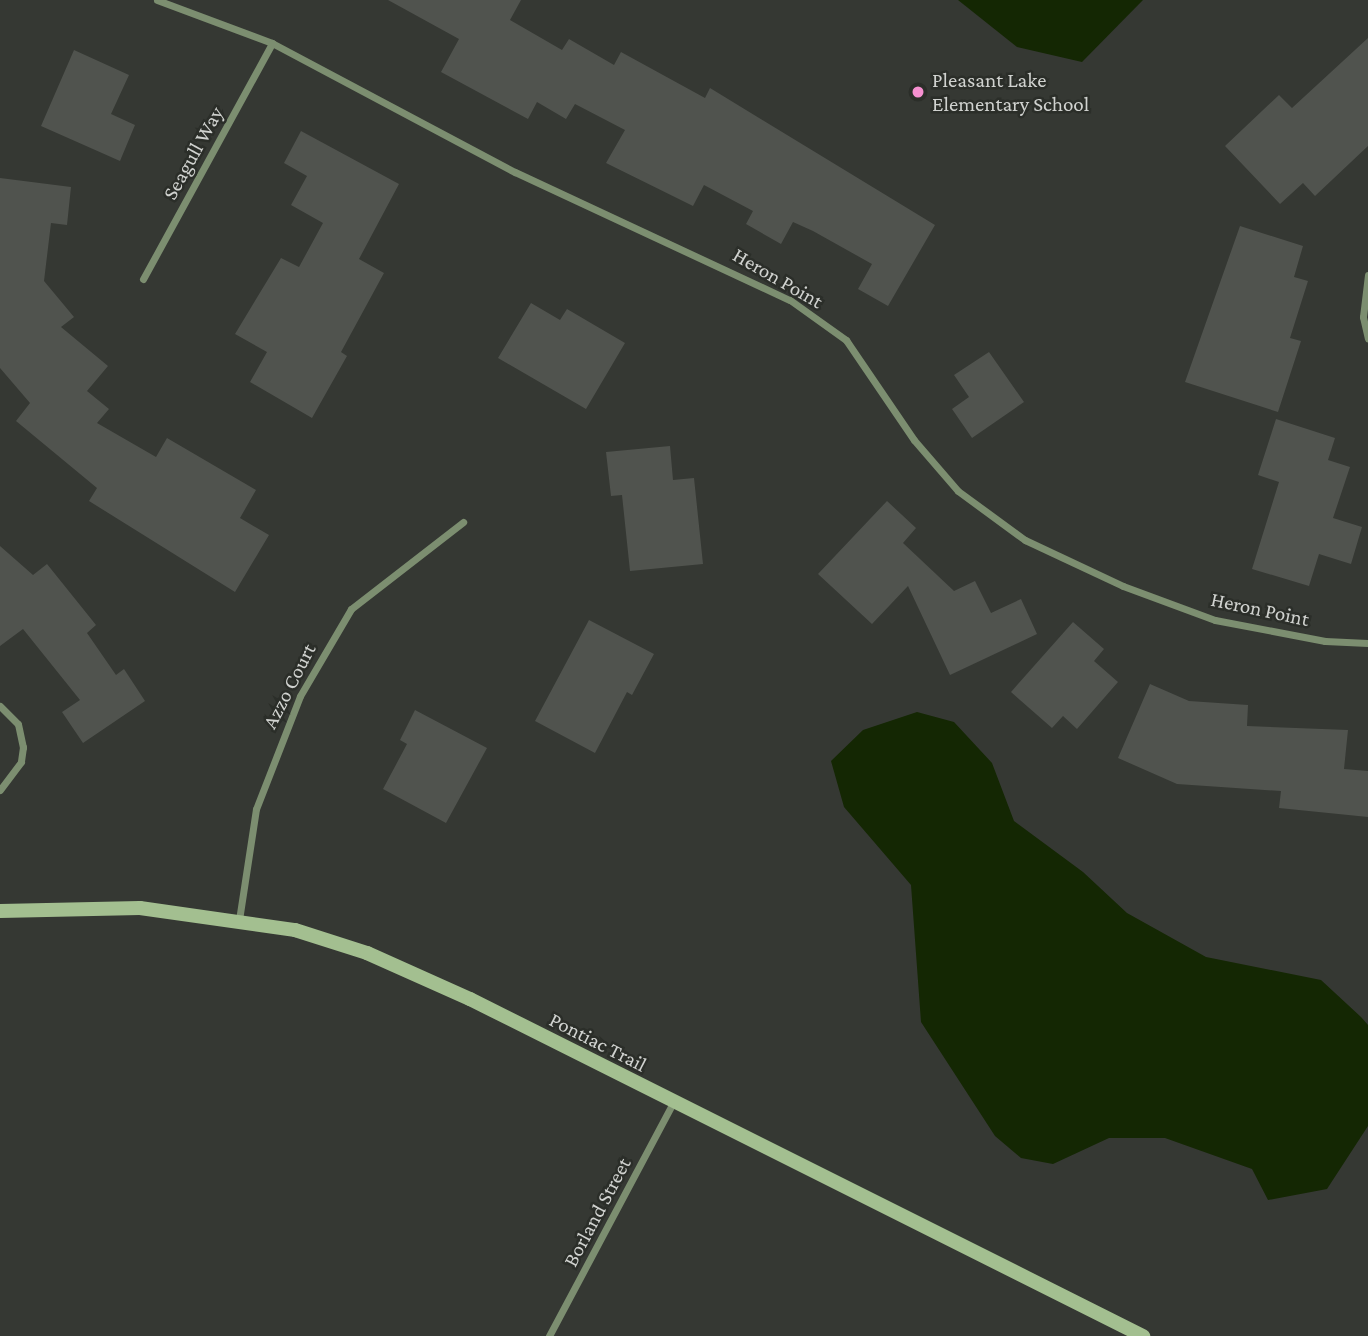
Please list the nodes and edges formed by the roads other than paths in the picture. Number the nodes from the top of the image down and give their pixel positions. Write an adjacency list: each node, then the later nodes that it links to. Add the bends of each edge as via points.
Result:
1 (157, 0): 2 (street, Heron Point)
2 (272, 43): 4 (street, Seagull Way); 7 (street, Heron Point, via 515,172 790,299 846,340 914,440 958,491 1025,540 1123,586 1215,621 1325,641)
3 (1368, 275): 5 (street, via 1363,317)
4 (143, 279)
5 (1368, 338)
6 (463, 522): 11 (street, Azzo Court, via 351,609 300,696 256,809)
7 (1368, 643)
8 (0, 706): 9 (street, via 18,724 23,747 21,762)
9 (0, 790)
10 (0, 911): 11 (main road, Pontiac Trail, via 140,908)
11 (239, 920): 12 (main road, Pontiac Trail, via 295,930 367,953 470,999)
12 (673, 1103): 13 (street, Borland Street); 14 (main road, Pontiac Trail)
13 (549, 1336)
14 (1143, 1336)

